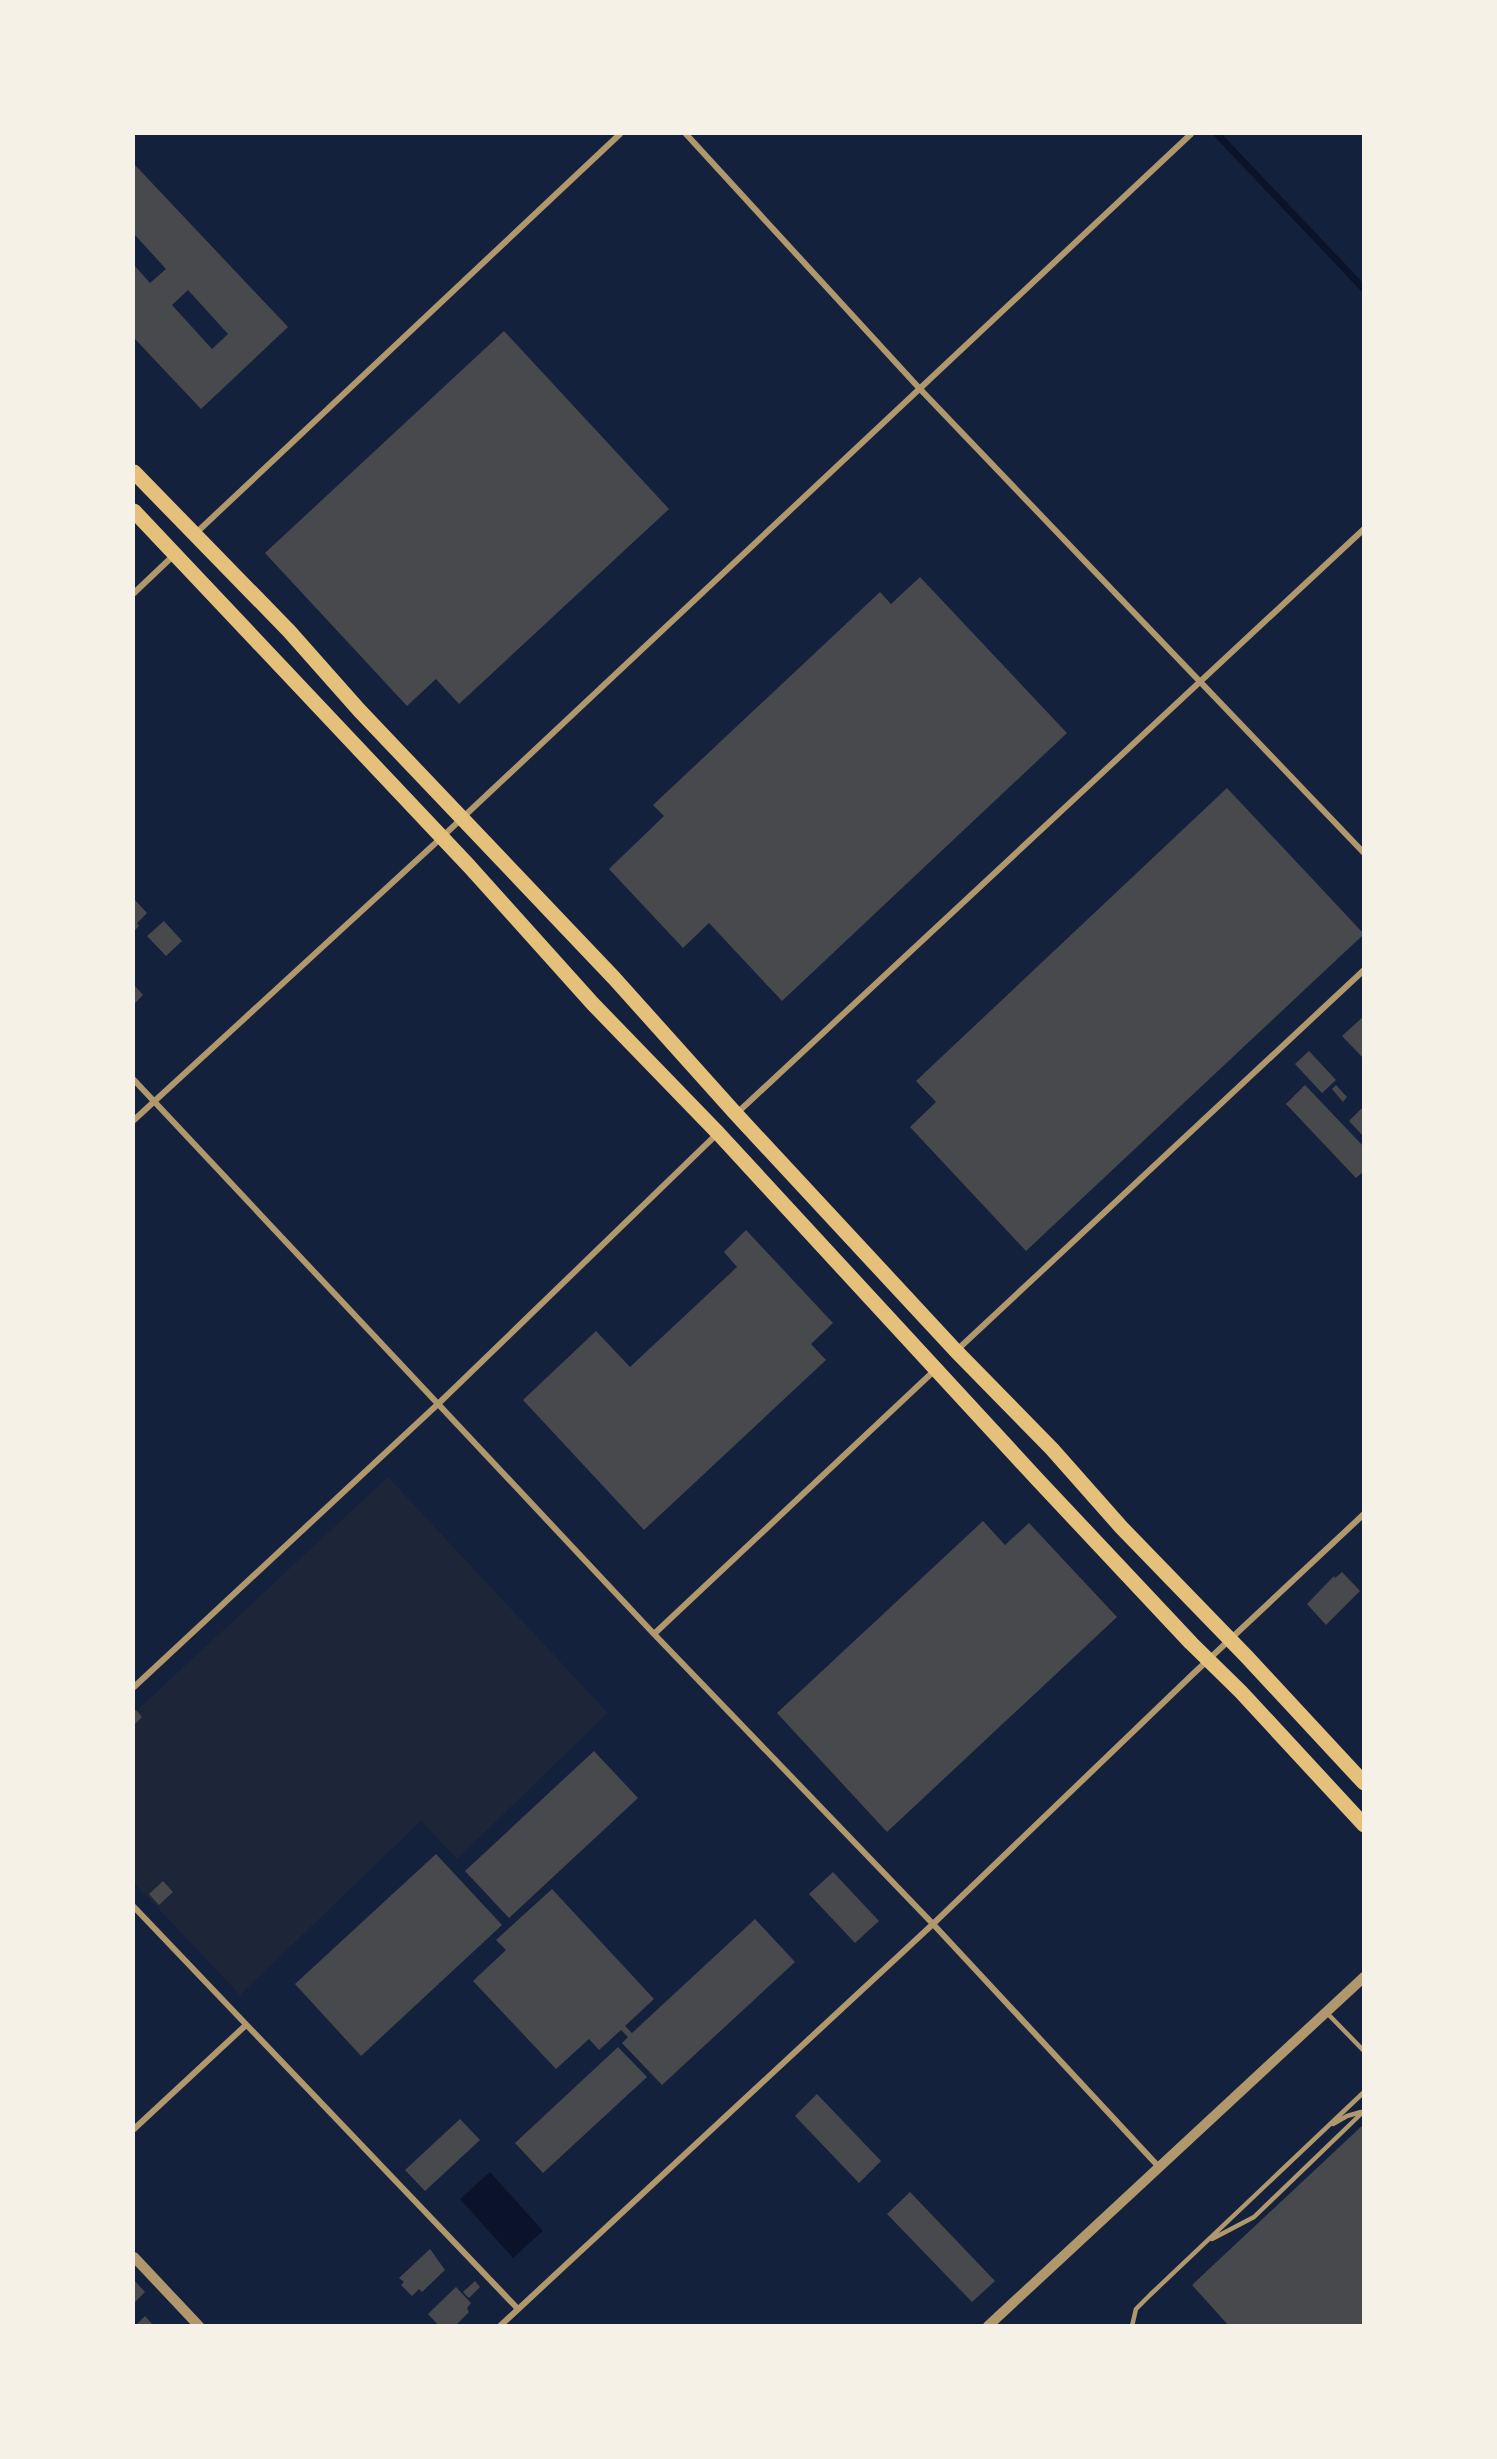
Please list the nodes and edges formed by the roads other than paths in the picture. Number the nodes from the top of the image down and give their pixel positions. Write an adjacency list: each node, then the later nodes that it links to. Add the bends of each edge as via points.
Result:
1 (620, 134): 8 (street)
2 (686, 134): 4 (street)
3 (1191, 134): 4 (street)
4 (920, 389): 11 (street); 12 (street)
5 (134, 472): 8 (main road)
6 (134, 511): 9 (main road)
7 (1364, 529): 11 (street)
8 (193, 535): 12 (main road, via 289,631)
9 (174, 555): 10 (street); 13 (main road)
10 (134, 593)
11 (1200, 683): 14 (street); 18 (street)
12 (461, 818): 13 (street); 18 (main road, via 614,978)
13 (441, 838): 17 (street); 20 (main road)
14 (1364, 854)
15 (1364, 970): 21 (street)
16 (134, 1080): 17 (street)
17 (153, 1101): 19 (street); 23 (street)
18 (736, 1114): 21 (main road)
19 (134, 1120)
20 (718, 1133): 22 (main road); 23 (street)
21 (956, 1351): 26 (main road)
22 (937, 1368): 25 (street); 27 (main road)
23 (438, 1404): 25 (street); 28 (street)
24 (1364, 1514): 26 (street)
25 (654, 1634): 32 (street)
26 (1229, 1640): 27 (street); 29 (main road)
27 (1208, 1660): 30 (main road); 32 (street)
28 (134, 1687)
29 (1364, 1783)
30 (1364, 1825)
31 (134, 1907): 35 (street)
32 (933, 1924): 41 (street); 44 (street)
33 (1364, 1977): 34 (street)
34 (1326, 2012): 36 (lane); 41 (street)
35 (246, 2025): 39 (street); 44 (street)
36 (1364, 2051)
37 (1364, 2092): 40 (lane)
38 (1364, 2111): 40 (lane); 42 (lane, via 1254,2217)
39 (134, 2129)
40 (1323, 2130): 42 (lane)
41 (1158, 2166): 47 (street)
42 (1202, 2246): 48 (lane, via 1136,2310)
43 (134, 2257): 45 (street)
44 (518, 2309): 46 (street)
45 (199, 2325)
46 (500, 2325)
47 (988, 2325)
48 (1132, 2325)

